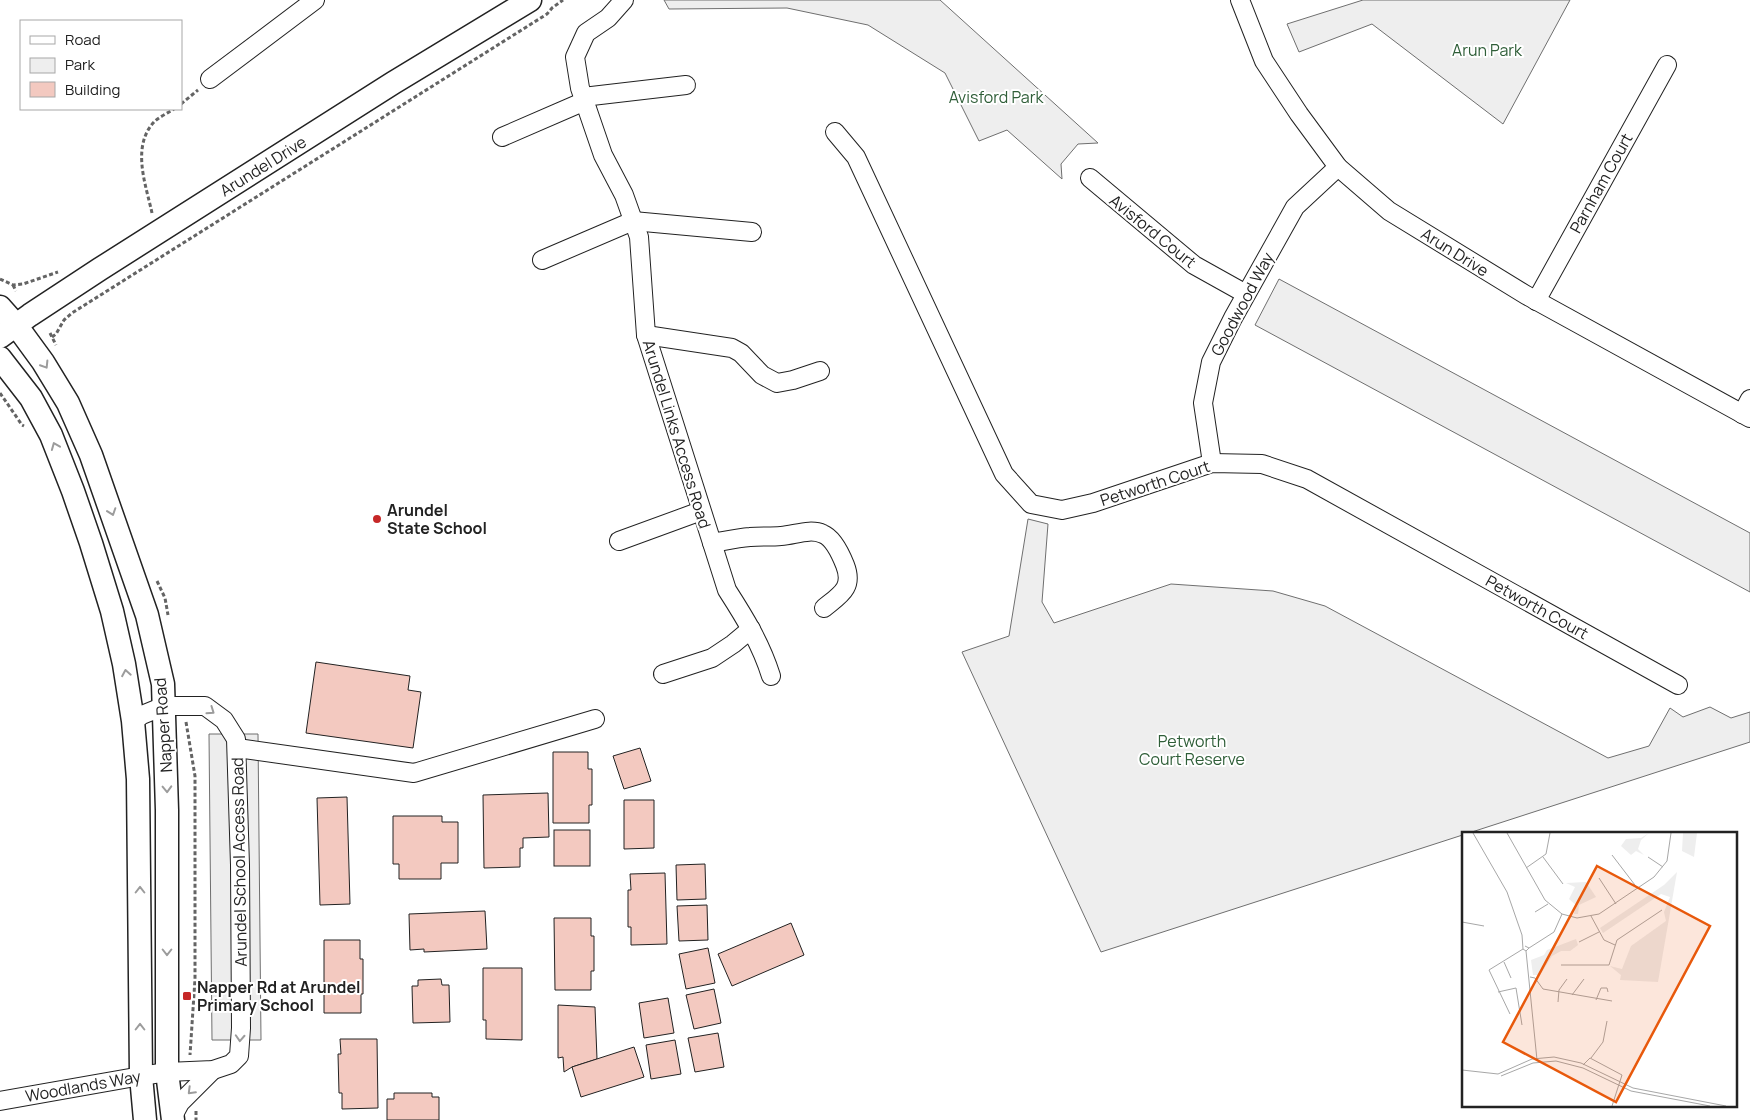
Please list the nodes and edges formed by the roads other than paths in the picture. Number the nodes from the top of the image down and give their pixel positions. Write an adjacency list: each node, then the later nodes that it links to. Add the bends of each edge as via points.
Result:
1 (315, 0): 6 (street)
2 (530, 0): 19 (main road, Arundel Drive, via 393,83)
3 (624, 0): 8 (street, Arundel Links Access Road, via 608,18 586,33 575,57)
4 (1240, 0): 11 (street, Arun Drive, via 1264,61)
5 (1667, 65): 18 (street, Parnham Court)
6 (210, 79)
7 (686, 84): 8 (street)
8 (584, 99): 10 (street); 13 (street, Arundel Links Access Road, via 603,155 624,195)
9 (835, 132): 24 (street, Petworth Court, via 856,156 1004,474 1031,504 1062,510 1093,503)
10 (502, 138)
11 (1338, 167): 16 (street, Goodwood Way, via 1295,207); 18 (street, Arun Drive, via 1389,211)
12 (1090, 178): 16 (street, Avisford Court, via 1194,265)
13 (633, 221): 14 (street); 15 (street); 20 (street, Arundel Links Access Road, via 639,237)
14 (752, 232)
15 (542, 260)
16 (1246, 294): 24 (street, Goodwood Way, via 1211,362 1202,404)
17 (1, 298): 19 (main road, Napper Road)
18 (1536, 301): 23 (street, Arun Drive)
19 (8, 331): 33 (main road, Napper Road, one-way to 33, via 43,362 68,403 91,455 147,615)
20 (646, 335): 22 (street, via 732,348 762,375 777,383); 25 (street, Arundel Links Access Road)
21 (0, 358): 35 (main road, Napper Road, one-way to 21, via 112,611 73,491 51,436 31,398)
22 (820, 371)
23 (1747, 410)
24 (1212, 463): 32 (street, Petworth Court, via 1262,464 1307,479)
25 (701, 511): 26 (street); 27 (street, Arundel Links Access Road)
26 (620, 541)
27 (712, 543): 28 (street, via 812,531 824,534 833,542 849,578 847,587); 29 (street, Arundel Links Access Road, via 727,590)
28 (824, 608)
29 (751, 629): 30 (street, via 712,658); 31 (street, Arundel Links Access Road)
30 (663, 674)
31 (771, 676)
32 (1678, 685)
33 (164, 706): 35 (street); 36 (street, Arundel School Access Road, one-way to 36, via 205,706 224,720 236,739); 38 (main road, Napper Road, one-way to 38)
34 (595, 719): 36 (street, via 414,773)
35 (133, 721): 39 (main road, Napper Road, one-way to 35, via 139,823)
36 (237, 748): 37 (street, Arundel School Access Road, one-way to 37, via 240,1056 231,1064)
37 (213, 1070): 38 (street, Arundel School Access Road); 41 (street, one-way to 41, via 180,1103)
38 (167, 1072): 39 (street, Woodlands Way); 41 (main road, Napper Road)
39 (141, 1076): 40 (street, Woodlands Way); 42 (main road, Napper Road)
40 (0, 1101)
41 (173, 1118)
42 (144, 1120)

